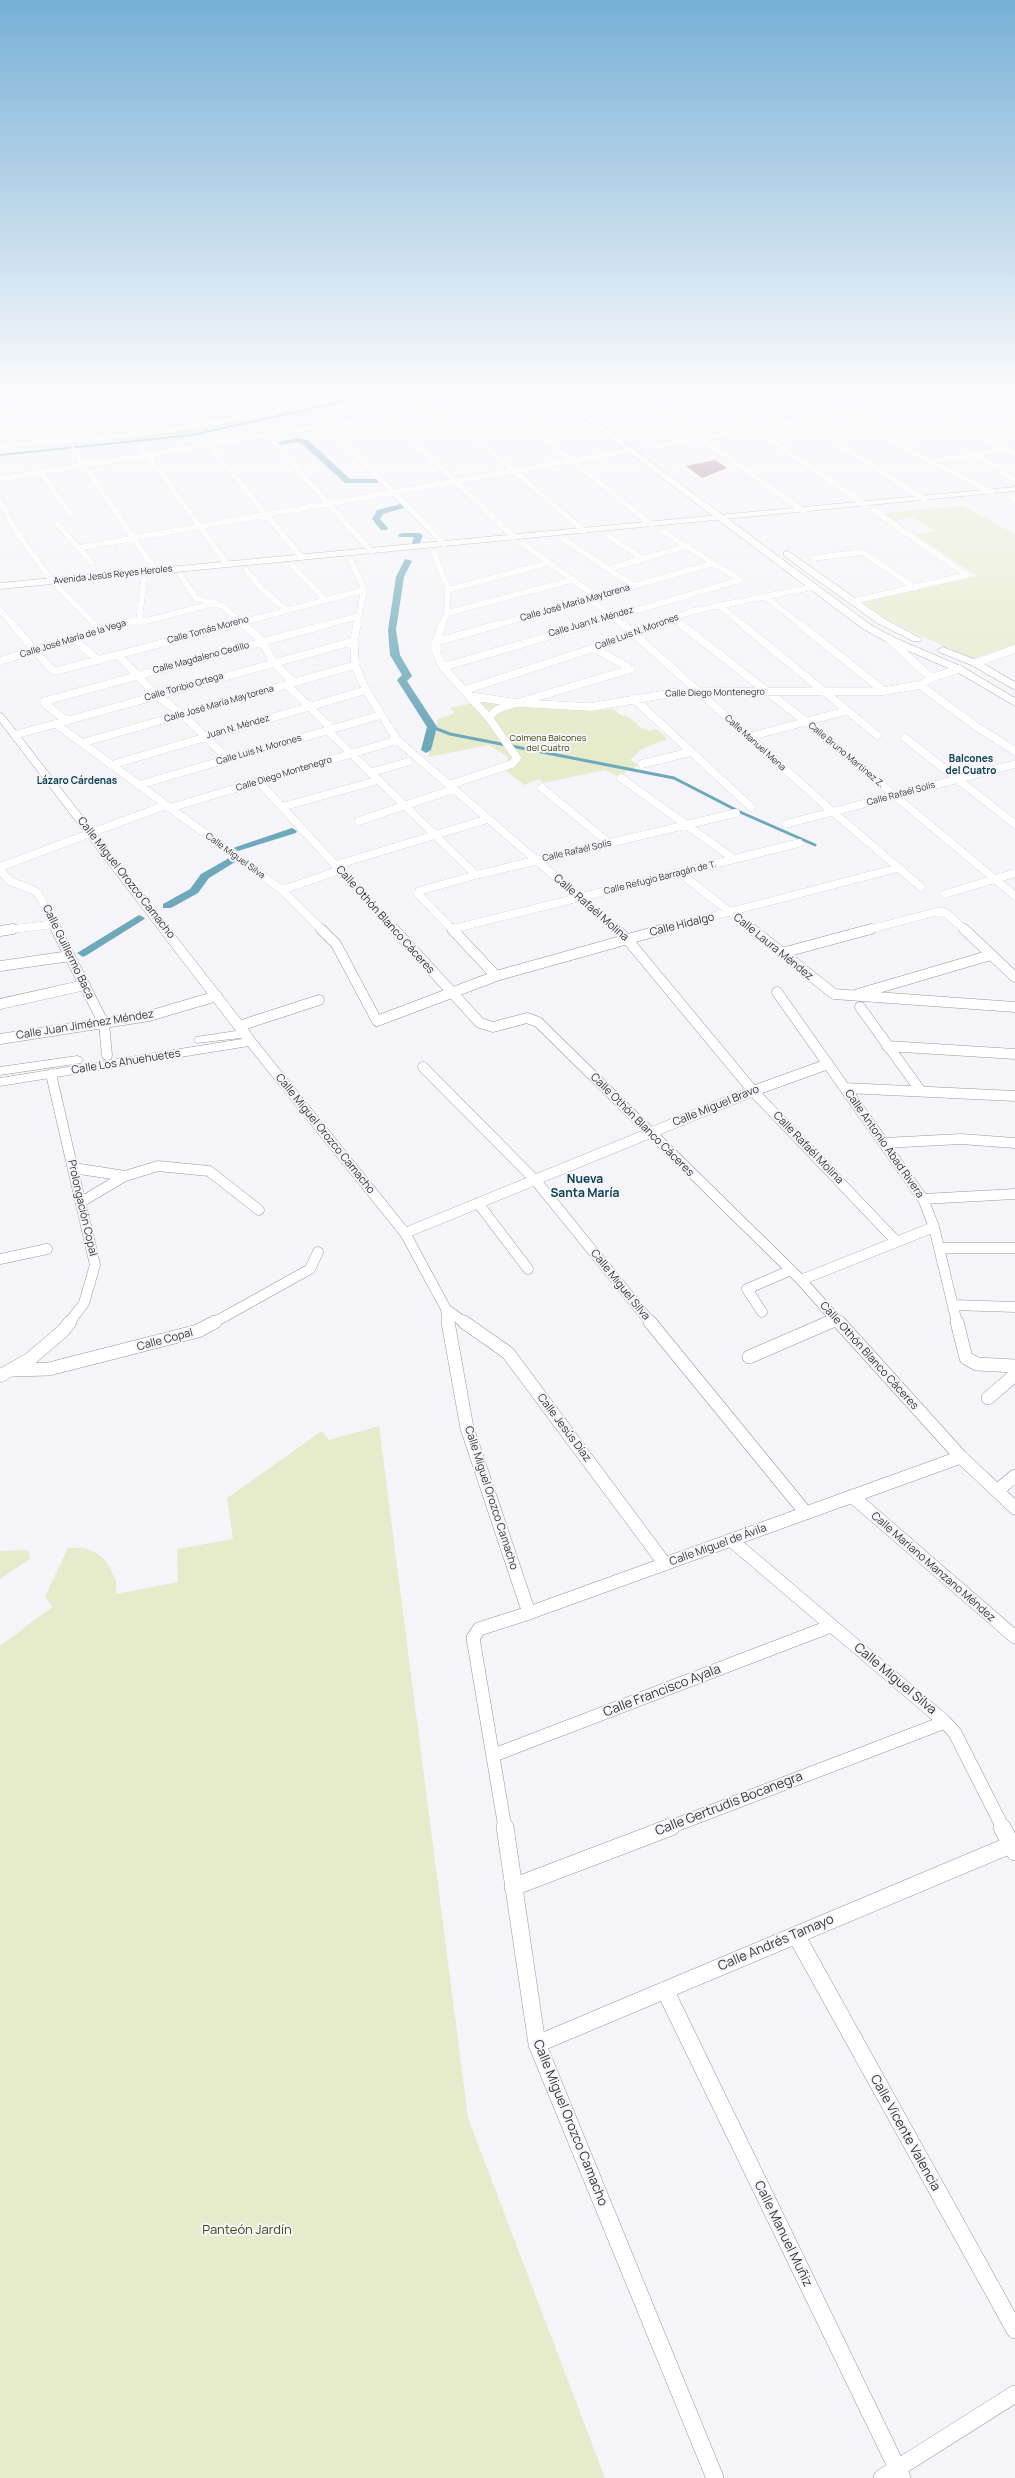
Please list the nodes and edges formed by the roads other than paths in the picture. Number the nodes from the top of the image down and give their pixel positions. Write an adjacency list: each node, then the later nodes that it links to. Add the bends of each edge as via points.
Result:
1 (329, 504): 35 (street)
2 (1, 505): 52 (street, via 16,531)
3 (64, 505): 19 (street)
4 (111, 505): 28 (street)
5 (184, 505): 24 (street)
6 (258, 505): 20 (street)
7 (325, 505): 20 (street)
8 (405, 505): 31 (street)
9 (478, 505): 29 (street)
10 (553, 505): 26 (street)
11 (627, 505): 23 (street)
12 (710, 505): 21 (main road)
13 (796, 505): 17 (street)
14 (858, 505): 17 (street, Avenida Jesús Reyes Heroles)
15 (936, 505): 18 (street, Avenida Jesús Reyes Heroles)
16 (725, 508): 21 (main road)
17 (804, 510): 21 (street, Avenida Jesús Reyes Heroles)
18 (873, 510): 21 (street, Avenida Jesús Reyes Heroles); 57 (street, via 967,575)
19 (70, 513)
20 (266, 514): 24 (street); 37 (street)
21 (733, 521): 23 (street, Avenida Jesús Reyes Heroles); 25 (street, Avenida Jesús Reyes Heroles); 56 (main road); 65 (main road)
22 (58, 525): 34 (street)
23 (652, 525): 26 (street, Avenida Jesús Reyes Heroles)
24 (200, 526): 28 (street); 44 (street)
25 (662, 530): 27 (street, Avenida Jesús Reyes Heroles); 33 (street)
26 (584, 531): 29 (street, Avenida Jesús Reyes Heroles)
27 (608, 536): 30 (street, Avenida Jesús Reyes Heroles); 39 (street)
28 (134, 538): 34 (street); 48 (street)
29 (514, 538): 31 (street, Avenida Jesús Reyes Heroles)
30 (565, 540): 32 (street, Avenida Jesús Reyes Heroles); 46 (street)
31 (444, 544): 35 (street, Avenida Jesús Reyes Heroles)
32 (523, 544): 36 (street, Avenida Jesús Reyes Heroles); 42 (street)
33 (687, 546): 39 (street); 43 (street)
34 (78, 548): 41 (street)
35 (371, 550): 37 (street, Avenida Jesús Reyes Heroles)
36 (434, 552): 40 (street, Avenida Jesús Reyes Heroles); 59 (street)
37 (301, 557): 44 (street, Avenida Jesús Reyes Heroles)
38 (813, 558): 57 (street, via 864,552)
39 (644, 559): 46 (street)
40 (351, 560): 45 (street, Avenida Jesús Reyes Heroles); 58 (street)
41 (91, 562)
42 (548, 563): 51 (street); 59 (street)
43 (714, 563): 54 (street, Calle José María Maytorena); 72 (street, Calle Juan N. Méndez, via 740,580)
44 (227, 564): 48 (street, Avenida Jesús Reyes Heroles)
45 (292, 565): 47 (street, Avenida Jesús Reyes Heroles); 64 (street)
46 (608, 569): 54 (street)
47 (246, 570): 49 (street, Avenida Jesús Reyes Heroles); 69 (street, via 263,590)
48 (156, 571): 52 (street, Avenida Jesús Reyes Heroles)
49 (181, 576): 50 (street, Avenida Jesús Reyes Heroles); 66 (street, via 196,598)
50 (144, 579): 55 (street, Avenida Jesús Reyes Heroles); 74 (street)
51 (572, 580): 61 (street); 70 (street)
52 (52, 581): 53 (street, Avenida Jesús Reyes Heroles); 55 (street)
53 (0, 586)
54 (634, 586): 61 (street, Calle José María Maytorena)
55 (59, 587): 60 (street, Avenida Jesús Reyes Heroles); 76 (street)
56 (813, 587): 62 (street, Calle Luis N. Morones); 79 (main road, via 867,627)
57 (915, 588): 65 (street)
58 (364, 590): 64 (street, Calle Tomás Moreno); 71 (street, Calle Rafaél Molina)
59 (448, 590): 70 (street)
60 (0, 593)
61 (597, 597): 63 (street, Calle José María Maytorena)
62 (766, 597): 67 (street, Calle Luis N. Morones); 100 (street)
63 (589, 599): 72 (street, Calle Manuel Mena); 82 (street, Calle José María Maytorena)
64 (325, 600): 69 (street, Calle Tomás Moreno)
65 (854, 601): 90 (main road, via 906,635)
66 (216, 603): 74 (street, Calle José María de la Vega); 75 (street, via 224,606)
67 (720, 606): 73 (street, Calle Luis N. Morones); 101 (street)
68 (0, 610): 85 (street)
69 (286, 610): 75 (street, Calle Tomás Moreno)
70 (447, 614): 82 (street)
71 (358, 616): 80 (street, Calle Magdaleno Cedillo); 81 (street, Calle Rafaél Molina)
72 (612, 616): 77 (street, Calle Manuel Mena); 92 (street, Calle Juan N. Méndez)
73 (673, 618): 77 (street, Calle Luis N. Morones); 104 (street, Calle Bruno Martínez Z.)
74 (139, 621): 76 (street, Calle José María de la Vega, via 130,621)
75 (240, 621): 80 (street); 86 (street, Calle Tomás Moreno)
76 (100, 630): 78 (street, Calle José María de la Vega)
77 (633, 632): 83 (street, Calle Luis N. Morones); 103 (street, Calle Manuel Mena)
78 (73, 638): 85 (street, Calle José María de la Vega); 87 (street)
79 (889, 639): 93 (main road); 95 (street)
80 (262, 641): 89 (street); 94 (street, Calle Magdaleno Cedillo)
81 (354, 641): 89 (street, Calle Toribio Ortega); 91 (street, Calle Rafaél Molina)
82 (436, 642): 92 (street, via 436,652)
83 (594, 648): 102 (street, Calle Luis N. Morones); 107 (street, via 631,669)
84 (1015, 649): 90 (street)
85 (35, 650): 87 (street, Calle Tomás Moreno, via 53,671); 88 (street, Calle José María de la Vega)
86 (118, 655): 87 (street, Calle Tomás Moreno); 94 (street)
87 (98, 660)
88 (0, 661)
89 (273, 662): 96 (street); 105 (street, Calle Toribio Ortega)
90 (976, 663): 98 (main road)
91 (355, 665): 96 (street, Calle José María Maytorena); 99 (street, Calle Rafaél Molina)
92 (443, 667): 102 (street)
93 (959, 669): 95 (street, Calle Diego Montenegro); 108 (main road)
94 (137, 675): 105 (street); 115 (street, Calle Magdaleno Cedillo, via 44,702)
95 (931, 678): 97 (street, Calle Diego Montenegro)
96 (291, 684): 109 (street); 111 (street, Calle José María Maytorena)
97 (920, 685): 100 (street, Calle Diego Montenegro); 118 (street)
98 (1015, 687)
99 (366, 690): 109 (street, Juan N. Méndez); 112 (street, Calle Rafaél Molina)
100 (884, 691): 101 (street, Calle Diego Montenegro)
101 (824, 692): 104 (street, Calle Diego Montenegro); 110 (street)
102 (468, 693): 107 (street, Calle Diego Montenegro); 114 (street)
103 (699, 693): 104 (street, Calle Diego Montenegro); 106 (street, Calle Diego Montenegro, via 666,693); 123 (street, Calle Manuel Mena)
104 (769, 693): 116 (street, Calle Bruno Martínez Z.)
105 (156, 695): 111 (street); 115 (street, Calle Toribio Ortega)
106 (634, 699): 107 (street, Calle Diego Montenegro, via 591,708); 128 (street)
107 (517, 703): 114 (street, via 498,709)
108 (1015, 703)
109 (309, 706): 119 (street); 122 (street, Juan N. Méndez)
110 (846, 711): 116 (street); 121 (street)
111 (183, 714): 122 (street); 126 (street, Calle José María Maytorena)
112 (381, 715): 119 (street, Calle Luis N. Morones); 125 (street, Calle Rafaél Molina)
113 (0, 716): 120 (street, Calle Miguel Orozco Camacho)
114 (489, 718): 142 (street, via 517,758 512,764)
115 (67, 721): 117 (street, Calle Toribio Ortega)
116 (805, 721): 123 (street); 144 (street, Calle Bruno Martínez Z.)
117 (56, 724): 120 (street, Calle Toribio Ortega); 126 (street, Calle Miguel Silva)
118 (977, 727): 127 (street); 131 (street, via 990,741)
119 (329, 729): 129 (street); 130 (street, Calle Luis N. Morones)
120 (15, 735): 156 (street, Calle Miguel Orozco Camacho)
121 (877, 735)
122 (205, 736): 130 (street); 135 (street, Juan N. Méndez)
123 (748, 737): 149 (street, Calle Manuel Mena)
124 (905, 738): 138 (street)
125 (397, 740): 129 (street, Calle Diego Montenegro); 142 (street, Calle Rafaél Molina)
126 (82, 744): 135 (street, Calle Miguel Silva)
127 (1015, 751)
128 (691, 752): 133 (street); 148 (street)
129 (352, 753): 136 (street); 140 (street, Calle Diego Montenegro)
130 (228, 759): 141 (street, Calle Luis N. Morones)
131 (1015, 760)
132 (408, 762): 136 (street)
133 (642, 764)
134 (1015, 764): 138 (street, Calle Rafaél Solís)
135 (111, 765): 141 (street, Calle Miguel Silva)
136 (372, 772): 139 (street)
137 (620, 778): 155 (street)
138 (958, 779): 144 (street, Calle Rafaél Solís); 154 (street)
139 (380, 780): 145 (street); 147 (street)
140 (259, 782): 146 (street, Calle Diego Montenegro); 147 (street, Calle Othón Blanco Cáceres)
141 (138, 785): 146 (street, Calle Miguel Silva)
142 (451, 787): 145 (street); 151 (street, Calle Rafaél Molina)
143 (542, 788): 158 (street)
144 (895, 796): 149 (street, Calle Rafaél Solís); 169 (street, Calle Bruno Martínez Z.)
145 (404, 806): 152 (street); 157 (street)
146 (168, 807): 156 (street, Calle Diego Montenegro); 171 (street, Calle Miguel Silva)
147 (282, 807): 163 (street, Calle Othón Blanco Cáceres)
148 (751, 807)
149 (833, 812): 153 (street, Calle Rafaél Solís); 164 (street, Calle Manuel Mena)
150 (736, 813): 155 (street, Calle Rafaél Solís)
151 (488, 819): 157 (street); 160 (street, Calle Rafaél Molina)
152 (359, 820)
153 (786, 824)
154 (1015, 824)
155 (686, 825): 158 (street, Calle Rafaél Solís); 161 (street)
156 (91, 833): 162 (street, Calle Diego Montenegro); 189 (street, Calle Miguel Orozco Camacho)
157 (435, 835): 163 (street); 168 (street)
158 (609, 843): 160 (street, Calle Rafaél Solís)
159 (799, 843): 161 (street, Calle Refugio Barragán de T.)
160 (536, 860): 168 (street, Calle Rafaél Solís); 174 (street, Calle Rafaél Molina)
161 (734, 860): 166 (street, Calle Refugio Barragán de T.)
162 (0, 867)
163 (338, 868): 171 (street); 187 (street, Calle Othón Blanco Cáceres)
164 (898, 868): 170 (street, Calle Manuel Mena); 175 (street, Calle Hidalgo)
165 (0, 870): 176 (street, Calle Guillermo Baca, via 10,881 38,892)
166 (680, 873): 174 (street, Calle Refugio Barragán de T.); 175 (street, Calle Laura Méndez)
167 (1015, 874): 169 (street)
168 (476, 875): 177 (street, Calle Rafaél Solís, via 419,891 419,895)
169 (995, 879): 172 (street); 173 (street, Calle Bruno Martínez Z.)
170 (921, 887)
171 (282, 890): 195 (street, Calle Miguel Silva, via 336,944)
172 (945, 894)
173 (1015, 896)
174 (579, 898): 177 (street, Calle Refugio Barragán de T.); 179 (street, Calle Rafaél Molina)
175 (730, 912): 179 (street, Calle Hidalgo); 180 (street, Calle Laura Méndez)
176 (55, 924): 178 (street); 182 (street, Calle Guillermo Baca)
177 (452, 929): 184 (street)
178 (0, 931)
179 (627, 939): 184 (street, Calle Hidalgo); 208 (street, Calle Rafaél Molina)
180 (782, 953): 181 (street, via 940,911); 190 (street, Calle Laura Méndez, via 828,992)
181 (991, 955): 185 (street); 190 (street)
182 (70, 956): 183 (street); 186 (street, Calle Guillermo Baca)
183 (0, 966)
184 (496, 976): 187 (street, Calle Hidalgo)
185 (1015, 977)
186 (84, 985): 192 (street); 196 (street, Calle Guillermo Baca)
187 (451, 992): 195 (street, Calle Hidalgo); 211 (street, Calle Othón Blanco Cáceres, via 483,1025 493,1027 527,1018 538,1022)
188 (777, 992): 202 (street, Calle Antonio Abad Rivera)
189 (217, 996): 196 (street, Calle Juan Jiménez Méndez, via 149,1016); 197 (street, Calle Miguel Orozco Camacho)
190 (852, 996): 193 (street, Calle Laura Méndez)
191 (319, 1000): 197 (street)
192 (0, 1004)
193 (1015, 1007)
194 (860, 1008): 199 (street)
195 (377, 1021)
196 (104, 1024): 198 (street, Calle Juan Jiménez Méndez); 201 (street, Calle Guillermo Baca)
197 (245, 1033): 201 (street, Calle Los Ahuehuetes); 205 (street, Calle Los Ahuehuetes); 223 (street, Calle Miguel Orozco Camacho)
198 (0, 1039)
199 (887, 1046): 200 (street); 209 (street)
200 (1015, 1054)
201 (107, 1055): 204 (street, Calle Los Ahuehuetes)
202 (828, 1064): 207 (street, Calle Antonio Abad Rivera); 208 (street, Calle Miguel Bravo)
203 (423, 1067): 216 (street, Calle Miguel Silva)
204 (0, 1071)
205 (51, 1074): 206 (street, Calle Los Ahuehuetes); 214 (street, Prolongación Copal)
206 (0, 1082)
207 (845, 1088): 209 (street); 212 (street, Calle Antonio Abad Rivera)
208 (753, 1090): 211 (street, Calle Miguel Bravo); 224 (street, Calle Rafaél Molina)
209 (920, 1090): 210 (street)
210 (1015, 1096)
211 (649, 1133): 216 (street, Calle Miguel Bravo); 231 (street, Calle Othón Blanco Cáceres)
212 (884, 1143): 213 (street, via 961,1139); 218 (street, Calle Antonio Abad Rivera)
213 (1015, 1143)
214 (73, 1168): 215 (street); 219 (street, Prolongación Copal)
215 (125, 1176): 219 (street); 221 (street, via 158,1166 203,1169 214,1174)
216 (536, 1181): 220 (street, Calle Miguel Bravo); 249 (street, Calle Miguel Silva)
217 (1015, 1194): 218 (street)
218 (923, 1199): 222 (street, Calle Antonio Abad Rivera)
219 (81, 1202): 240 (street, Prolongación Copal, via 95,1265 89,1291 84,1303 63,1331 49,1345)
220 (478, 1202): 223 (street, Calle Miguel Bravo); 230 (street)
221 (259, 1210)
222 (934, 1227): 224 (street); 225 (street, Calle Antonio Abad Rivera)
223 (405, 1233): 235 (street, Calle Miguel Orozco Camacho)
224 (896, 1241): 232 (street)
225 (939, 1248): 226 (street); 233 (street, Calle Antonio Abad Rivera)
226 (1015, 1248)
227 (47, 1249): 229 (street)
228 (318, 1252): 240 (street, Calle Copal, via 310,1269 198,1331 49,1369)
229 (0, 1259)
230 (528, 1269)
231 (791, 1270): 232 (street, Calle Othón Blanco Cáceres); 236 (street, via 751,1285 747,1289)
232 (801, 1280): 237 (street, Calle Othón Blanco Cáceres)
233 (953, 1305): 234 (street); 239 (street, Calle Antonio Abad Rivera, via 966,1358 977,1364)
234 (1015, 1307)
235 (446, 1309): 251 (street, Calle Jesús Díaz, via 508,1352); 252 (street, Calle Miguel Orozco Camacho, via 467,1428)
236 (762, 1312)
237 (836, 1319): 238 (street); 244 (street, Calle Othón Blanco Cáceres)
238 (749, 1358)
239 (1015, 1366)
240 (12, 1370): 242 (street, Prolongación Copal)
241 (1015, 1375): 243 (street)
242 (0, 1376)
243 (988, 1398)
244 (961, 1457): 246 (street, Calle Othón Blanco Cáceres); 247 (street, Calle Miguel de Ávila)
245 (1015, 1476): 246 (street)
246 (997, 1491): 248 (street, Calle Othón Blanco Cáceres)
247 (852, 1496): 249 (street, Calle Miguel de Ávila); 255 (street, Calle Mariano Manzano Méndez)
248 (1015, 1508)
249 (806, 1513): 250 (street, Calle Miguel de Ávila)
250 (731, 1540): 251 (street, Calle Miguel de Ávila); 253 (street, Calle Miguel Silva)
251 (665, 1564): 252 (street, Calle Miguel de Ávila)
252 (529, 1613): 254 (street, Calle Miguel de Ávila)
253 (831, 1626): 256 (street, Calle Miguel Silva); 257 (street, Calle Francisco Ayala)
254 (475, 1632): 257 (street, Calle Miguel Orozco Camacho, via 472,1643)
255 (1015, 1637)
256 (945, 1722): 258 (street, Calle Miguel Silva, via 955,1733); 259 (street, Calle Gertrudis Bocanegra)
257 (494, 1755): 259 (street, Calle Miguel Orozco Camacho)
258 (1014, 1846): 260 (street, Calle Andrés Tamayo)
259 (513, 1887): 262 (street, Calle Miguel Orozco Camacho)
260 (796, 1935): 261 (street, Calle Andrés Tamayo); 263 (street, Calle Vicente Valencia)
261 (665, 1990): 262 (street, Calle Andrés Tamayo); 265 (street, Calle Manuel Muñiz)
262 (537, 2044): 266 (street, Calle Miguel Orozco Camacho)
263 (1015, 2330)
264 (1015, 2394): 265 (street)
265 (894, 2475)
266 (714, 2478)

